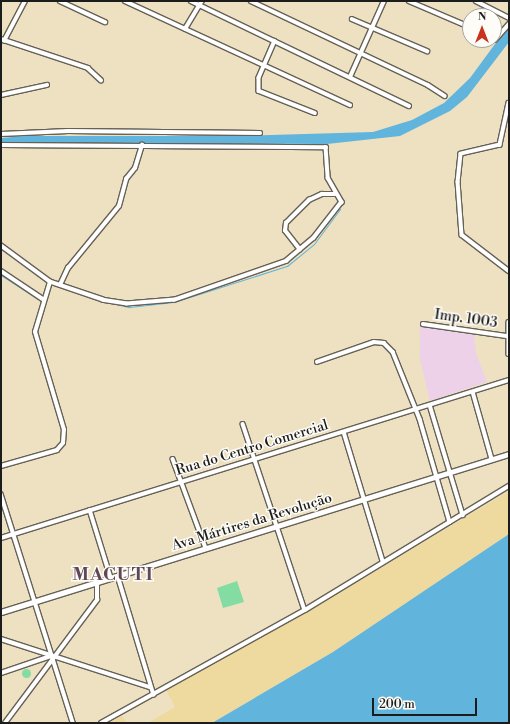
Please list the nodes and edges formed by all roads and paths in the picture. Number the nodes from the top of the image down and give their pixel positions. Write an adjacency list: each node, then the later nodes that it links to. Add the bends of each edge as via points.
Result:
1 (25, 1): 19 (street)
2 (60, 1): 13 (street)
3 (125, 1): 16 (street)
4 (191, 1): 10 (street)
5 (202, 1): 10 (street)
6 (251, 1): 22 (street)
7 (384, 1): 17 (street)
8 (410, 1): 14 (street)
9 (476, 1): 11 (street)
10 (201, 5): 16 (street); 20 (street)
11 (509, 18)
12 (352, 19): 17 (street)
13 (105, 22)
14 (462, 24)
15 (509, 24): 18 (street)
16 (185, 29): 23 (street)
17 (372, 29): 21 (street); 22 (street)
18 (502, 33)
19 (3, 40): 25 (street, via 88,68)
20 (275, 41): 23 (street); 24 (street)
21 (427, 51)
22 (361, 53): 24 (street); 28 (street, via 428,85)
23 (264, 65): 30 (street); 32 (street, via 259,91)
24 (350, 77): 31 (street)
25 (100, 80)
26 (47, 85): 27 (street)
27 (1, 95)
28 (445, 96)
29 (509, 103): 41 (street, via 500,145 460,154 460,230)
30 (350, 105)
31 (409, 106)
32 (315, 114)
33 (260, 133): 34 (street, via 73,131)
34 (1, 134)
35 (1, 145): 36 (street)
36 (142, 145): 37 (street, via 326,147 328,178); 43 (street, via 135,168 126,179 119,206 68,268)
37 (335, 194): 39 (street, via 341,203); 39 (street, via 322,194 309,200 286,223 284,231)
38 (1, 246): 42 (street)
39 (300, 250): 43 (street, via 276,266 175,300 122,304)
40 (1, 271): 44 (street)
41 (509, 271)
42 (50, 282): 43 (street); 44 (street)
43 (60, 285)
44 (43, 299): 60 (street, via 34,332 64,438 57,450)
45 (509, 322): 47 (street)
46 (423, 324): 47 (street, Imp. 1003)
47 (506, 336): 48 (street)
48 (509, 354)
49 (317, 362): 53 (street, via 374,342 384,343 393,352)
50 (509, 380): 51 (street, Rua do Centro Comercial)
51 (473, 392): 52 (street, Rua do Centro Comercial); 59 (street)
52 (430, 405): 53 (street, Rua do Centro Comercial); 61 (street)
53 (415, 410): 55 (street, Rua do Centro Comercial); 62 (street)
54 (243, 424): 57 (street)
55 (344, 432): 57 (street, Rua do Centro Comercial); 66 (street)
56 (509, 454): 59 (street, Ava Mártires da Revolução)
57 (256, 458): 63 (street, Rua do Centro Comercial); 70 (street)
58 (173, 459): 63 (street)
59 (492, 459): 61 (street, Ava Mártires da Revolução)
60 (1, 466)
61 (450, 472): 62 (street, Ava Mártires da Revolução); 68 (street)
62 (437, 476): 66 (street, Ava Mártires da Revolução); 69 (street)
63 (181, 481): 67 (street, Rua do Centro Comercial); 73 (street)
64 (509, 486): 68 (street)
65 (1, 494): 71 (street)
66 (364, 499): 70 (street, Ava Mártires da Revolução); 74 (street)
67 (90, 510): 71 (street, Rua do Centro Comercial); 76 (street)
68 (463, 515): 69 (street)
69 (450, 522): 74 (street)
70 (276, 525): 73 (street, Ava Mártires da Revolução); 79 (street)
71 (14, 534): 72 (street, Rua do Centro Comercial); 78 (street)
72 (1, 538)
73 (206, 548): 75 (street, Ava Mártires da Revolução)
74 (383, 561): 79 (street)
75 (118, 576): 76 (street, Ava Mártires da Revolução); 84 (street)
76 (111, 578): 77 (street, Ava Mártires da Revolução)
77 (98, 582): 78 (street, Ava Mártires da Revolução); 82 (street, via 96,600)
78 (37, 601): 80 (street, Ava Mártires da Revolução); 82 (street)
79 (305, 610): 85 (street)
80 (1, 612)
81 (1, 639): 82 (street)
82 (52, 656): 83 (street); 84 (street); 86 (street); 87 (street)
83 (1, 672)
84 (150, 687): 85 (street)
85 (154, 695): 88 (street)
86 (5, 723)
87 (73, 723)
88 (101, 723)

